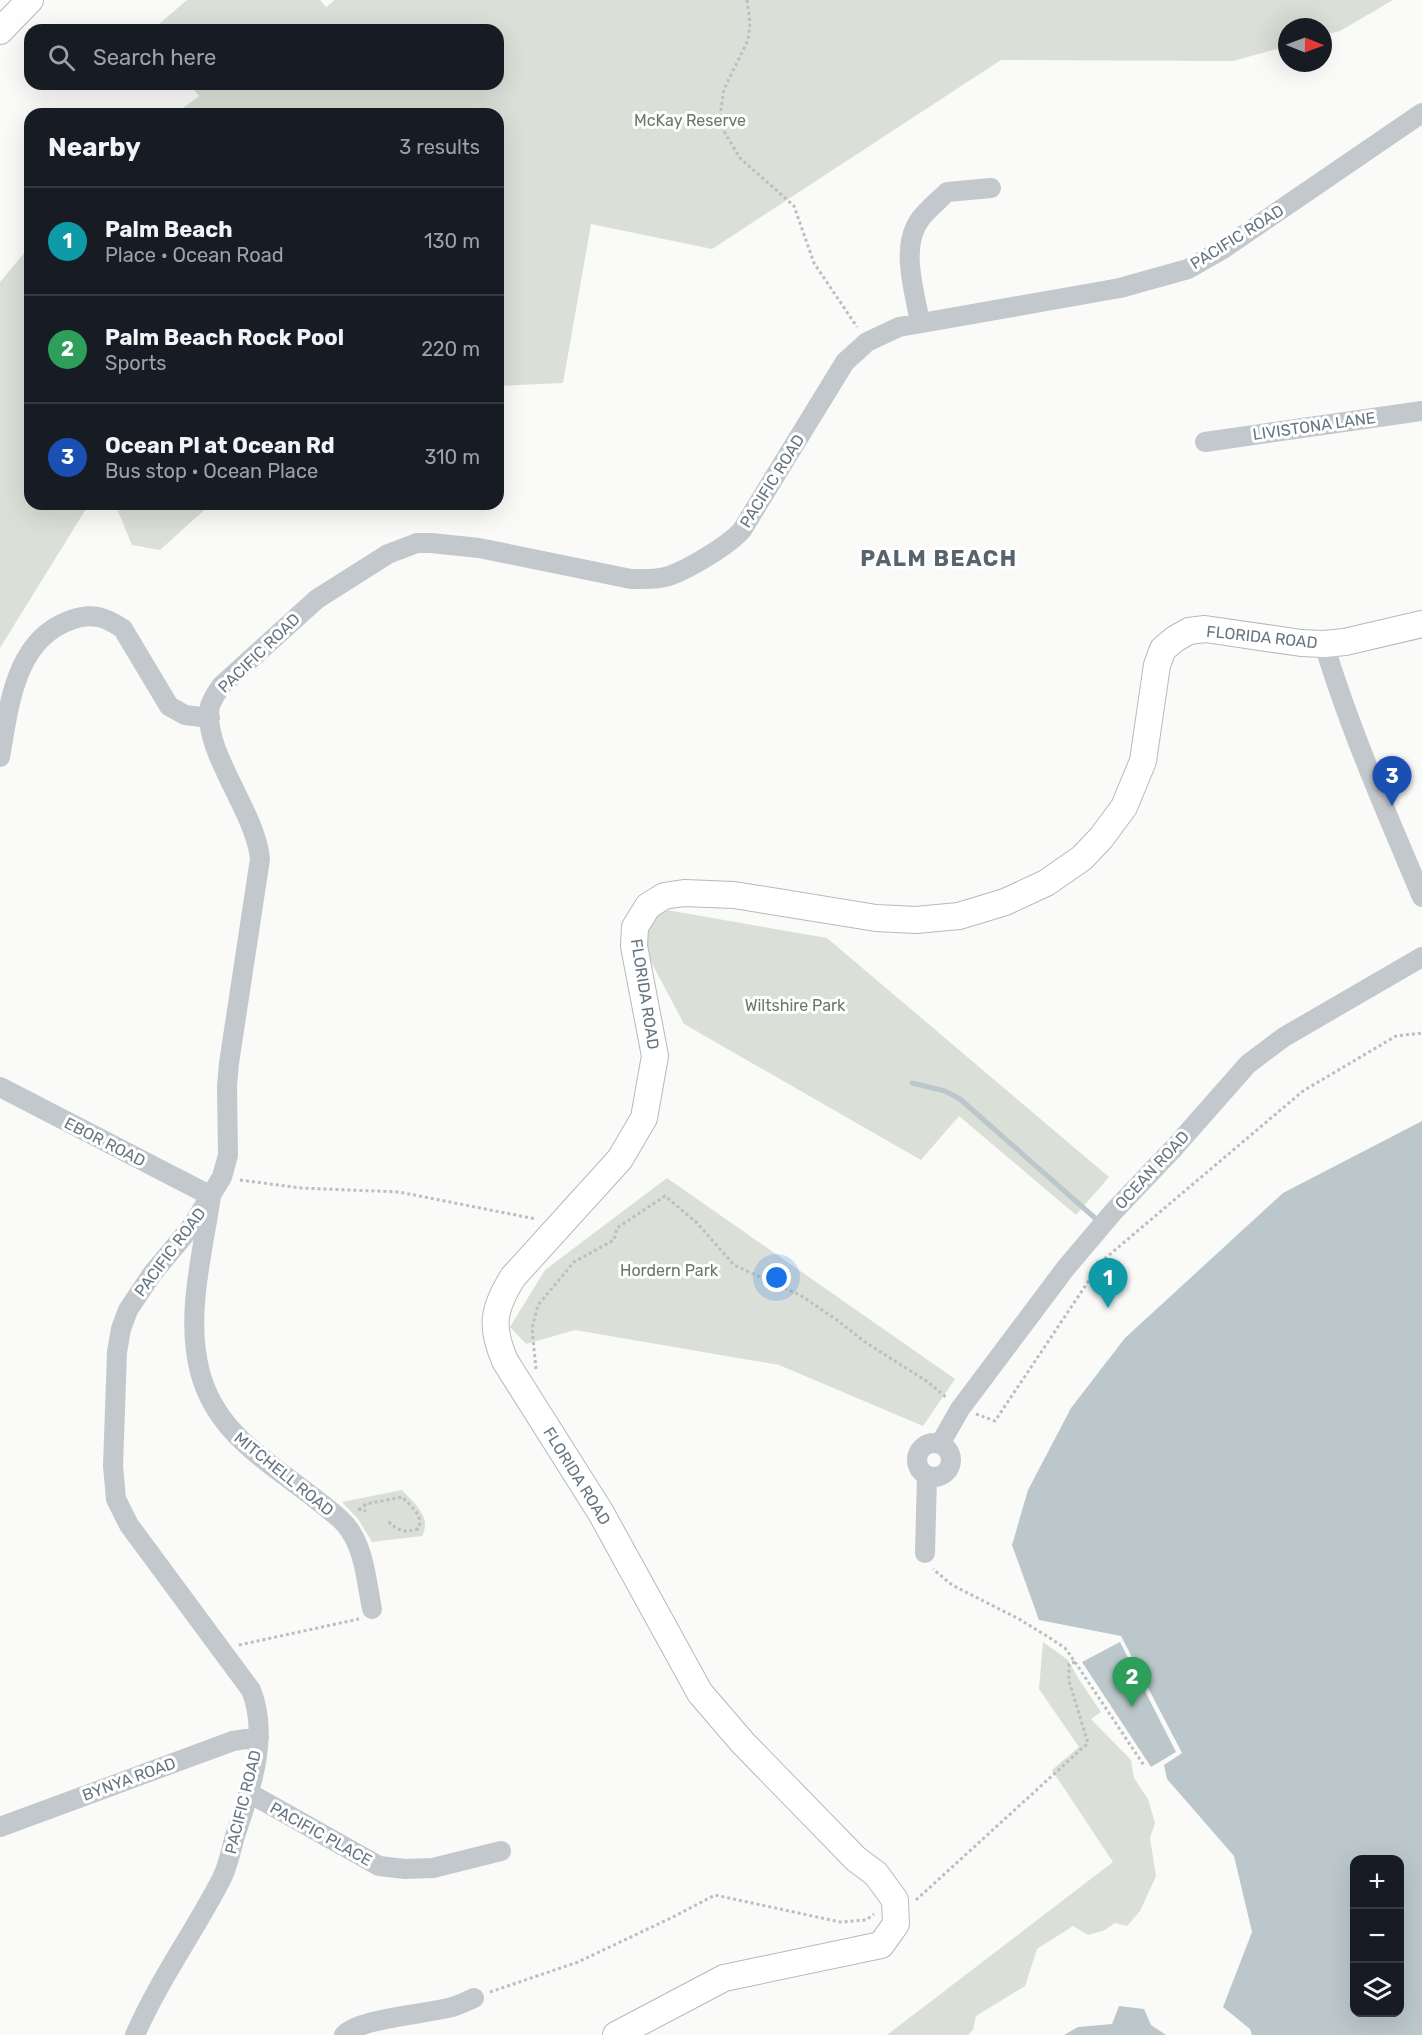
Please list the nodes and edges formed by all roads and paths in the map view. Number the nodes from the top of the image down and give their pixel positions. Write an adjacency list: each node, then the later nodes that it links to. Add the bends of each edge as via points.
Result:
1 (30, 0): 3 (main road)
2 (747, 0): 7 (path, via 748,40 724,89 720,116 725,133 740,158 794,206 814,263)
3 (0, 31)
4 (1422, 113): 6 (street, PACIFIC ROAD, via 1188,269 1120,288)
5 (991, 188): 6 (street, via 947,192 920,219 912,238 910,258)
6 (920, 323): 7 (street, PACIFIC ROAD, via 899,327)
7 (867, 342): 12 (street, PACIFIC ROAD, via 845,362 742,530 689,566 669,576 631,579 479,548 417,543 388,554 317,599 221,686 210,706)
8 (1422, 411): 9 (street, LIVISTONA LANE)
9 (1205, 442)
10 (1422, 624): 11 (main road, FLORIDA ROAD)
11 (1324, 644): 14 (street); 20 (main road, FLORIDA ROAD, via 1206,629 1189,631 1175,639 1163,649 1157,665 1143,761 1124,807 1082,858 1046,883 1005,902 959,916 916,920 876,918 734,895 684,892 664,896 648,906 635,927 634,946 655,1056 644,1118 620,1159)
12 (210, 718): 13 (street, via 185,715 169,706 123,629 100,616 91,616 55,627 28,654 15,680); 18 (street, PACIFIC ROAD, via 214,743 256,836 260,859 229,1063 228,1155)
13 (1, 745)
14 (1422, 897)
15 (1422, 957): 22 (street, OCEAN ROAD, via 1284,1037 1248,1064 1065,1269)
16 (1422, 1032): 22 (path, via 1396,1036 1303,1092 1102,1261 995,1420)
17 (0, 1087): 19 (street, EBOR ROAD)
18 (222, 1177): 19 (street, PACIFIC ROAD); 20 (path, via 301,1188 399,1192)
19 (211, 1196): 26 (street, MITCHELL ROAD, via 194,1309 197,1356 207,1394 235,1436 347,1526 359,1550); 27 (street, PACIFIC ROAD, via 152,1274 128,1310 121,1329 113,1466 116,1499 125,1518)
20 (561, 1224): 34 (main road, FLORIDA ROAD, via 502,1294 495,1323 497,1343 505,1361 601,1513 700,1693 751,1752 856,1859 876,1874)
21 (536, 1375): 22 (path, via 532,1328 538,1305 574,1262 614,1240 617,1228 665,1196 696,1222 734,1265 800,1295 928,1382)
22 (960, 1409): 25 (street, OCEAN ROAD, via 940,1444 950,1453 950,1466 941,1476 927,1476)
23 (359, 1510): 24 (path, via 366,1504 402,1497 421,1524 418,1529 404,1532)
24 (388, 1521)
25 (925, 1553): 28 (path, via 932,1569 952,1585 1050,1638 1065,1648)
26 (372, 1609): 27 (path, via 357,1620)
27 (222, 1649): 29 (street, PACIFIC ROAD, via 255,1700)
28 (1075, 1662): 30 (path); 34 (path, via 1069,1664 1069,1681 1088,1739 1085,1747 918,1899)
29 (259, 1737): 31 (street, PACIFIC ROAD); 32 (street, BYNYA ROAD, via 233,1741)
30 (1145, 1767)
31 (249, 1793): 33 (street, PACIFIC PLACE, via 378,1866 433,1868); 36 (street, PACIFIC ROAD, via 223,1877)
32 (0, 1827)
33 (501, 1851)
34 (895, 1912): 35 (path, via 840,1922 715,1895 578,1962); 38 (main road, via 881,1945 724,1978)
35 (474, 1998): 37 (street, via 454,2007 368,2024)
36 (135, 2035)
37 (344, 2035)
38 (616, 2035)

